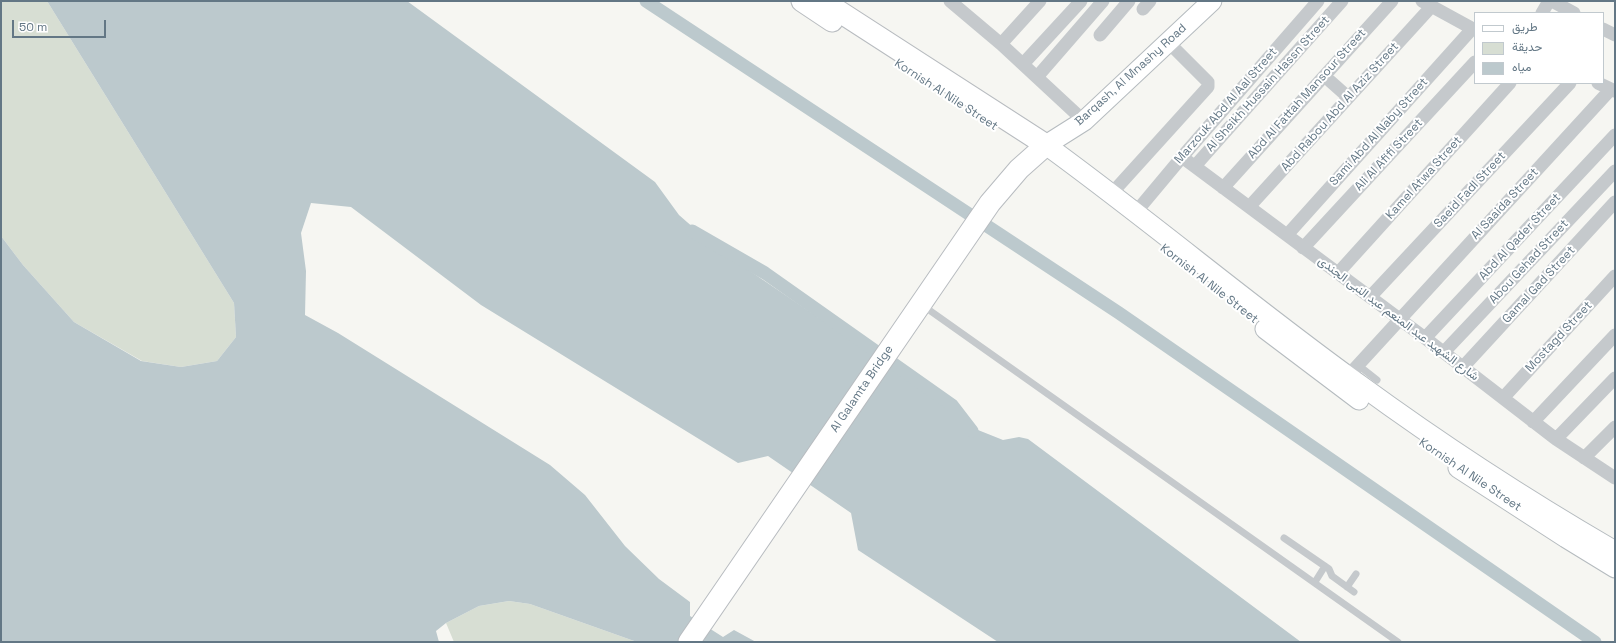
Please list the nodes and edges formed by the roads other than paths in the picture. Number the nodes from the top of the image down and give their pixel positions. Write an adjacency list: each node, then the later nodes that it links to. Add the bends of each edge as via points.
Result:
1 (802, 1): 33 (main road, Kornish Al Nile Street, via 876,50)
2 (823, 1): 33 (main road, Kornish Al Nile Street)
3 (950, 1): 21 (street)
4 (1081, 1): 23 (street)
5 (1103, 1): 24 (street)
6 (1129, 1): 18 (street)
7 (1212, 1): 20 (main road, Barqash, Al Mnashy Road)
8 (1318, 1): 34 (street, Marzouk Abd Al Aal Street)
9 (1342, 1): 35 (street, Al Sheikh Hussain Hassn Street)
10 (1392, 1): 37 (street, Abd Al Fattah Mansour Street)
11 (1550, 1): 14 (street); 15 (street)
12 (1037, 2): 21 (street)
13 (1426, 4): 16 (street); 30 (street, Abd Rabou Abd Al Aziz Street)
14 (1543, 12)
15 (1572, 12)
16 (1473, 29): 42 (street, Sami Abd Al Naby Street)
17 (1604, 30): 19 (street)
18 (1100, 35)
19 (1615, 35)
20 (1168, 42): 31 (main road, Barqash, Al Mnashy Road); 38 (street, via 1208,82 1208,87)
21 (1001, 44): 23 (street)
22 (1474, 63): 43 (street, Ali Al Afifi Street)
23 (1023, 64): 24 (street)
24 (1037, 77): 31 (street)
25 (1330, 81): 30 (street)
26 (1509, 84): 45 (street, Kamel Atwa Street)
27 (1569, 84): 47 (street, Saeid Fadl Street)
28 (1600, 84): 29 (street)
29 (1613, 90): 49 (street, Al Saaida Street)
30 (1348, 97): 40 (street, Abd Rabou Abd Al Aziz Street)
31 (1084, 121): 33 (main road, Barqash, Al Mnashy Road)
32 (1615, 135): 51 (street, Abd Al Qader Street)
33 (1040, 149): 38 (main road, Kornish Al Nile Street); 44 (main road, Kornish Al Nile Street, via 1128,220); 48 (main road, Al Galamta Bridge, via 990,203)
34 (1182, 157): 35 (street, شارع الشهيد عبد المنعم عبد النبى الجندى); 41 (street, Marzouk Abd Al Aal Street)
35 (1195, 166): 37 (street, شارع الشهيد عبد المنعم عبد النبى الجندى)
36 (1615, 171): 52 (street, Abou Gehad Street)
37 (1223, 188): 40 (street, شارع الشهيد عبد المنعم عبد النبى الجندى)
38 (1112, 193): 41 (main road, Kornish Al Nile Street)
39 (1615, 202): 54 (street, Gamal Gad Street)
40 (1249, 207): 42 (street, شارع الشهيد عبد المنعم عبد النبى الجندى)
41 (1136, 212): 44 (main road, Kornish Al Nile Street)
42 (1287, 235): 43 (street, شارع الشهيد عبد المنعم عبد النبى الجندى)
43 (1303, 248): 45 (street, شارع الشهيد عبد المنعم عبد النبى الجندى)
44 (1183, 256): 53 (main road, Kornish Al Nile Street)
45 (1338, 273): 47 (street, شارع الشهيد عبد المنعم عبد النبى الجندى)
46 (1615, 276): 58 (street, Mostagd Street)
47 (1370, 297): 49 (street, شارع الشهيد عبد المنعم عبد النبى الجندى)
48 (920, 304): 69 (lane); 72 (main road, Al Galamta Bridge)
49 (1400, 319): 51 (street, شارع الشهيد عبد المنعم عبد النبى الجندى); 55 (street, Al Saaida Street)
50 (1615, 335): 59 (street)
51 (1425, 338): 52 (street, شارع الشهيد عبد المنعم عبد النبى الجندى)
52 (1444, 352): 54 (street, شارع الشهيد عبد المنعم عبد النبى الجندى)
53 (1325, 367): 55 (main road, Kornish Al Nile Street); 67 (main road, Kornish Al Nile Street, via 1443,458)
54 (1463, 367): 58 (street, شارع الشهيد عبد المنعم عبد النبى الجندى)
55 (1353, 370): 57 (lane); 65 (main road, Kornish Al Nile Street, via 1456,451)
56 (1615, 378): 61 (street)
57 (1377, 380)
58 (1503, 398): 59 (street, شارع الشهيد عبد المنعم عبد النبى الجندى)
59 (1533, 422): 61 (street, شارع الشهيد عبد المنعم عبد النبى الجندى)
60 (1615, 427): 62 (street)
61 (1556, 439): 62 (street, شارع الشهيد عبد المنعم عبد النبى الجندى)
62 (1584, 458): 63 (street, شارع الشهيد عبد المنعم عبد النبى الجندى)
63 (1614, 476)
64 (1284, 538): 66 (lane)
65 (1615, 551)
66 (1325, 566): 69 (lane); 70 (lane, via 1332,576)
67 (1615, 568)
68 (1356, 574): 70 (lane)
69 (1315, 582): 71 (lane)
70 (1350, 589): 71 (lane)
71 (1341, 601): 73 (lane)
72 (689, 642)
73 (1398, 642)

